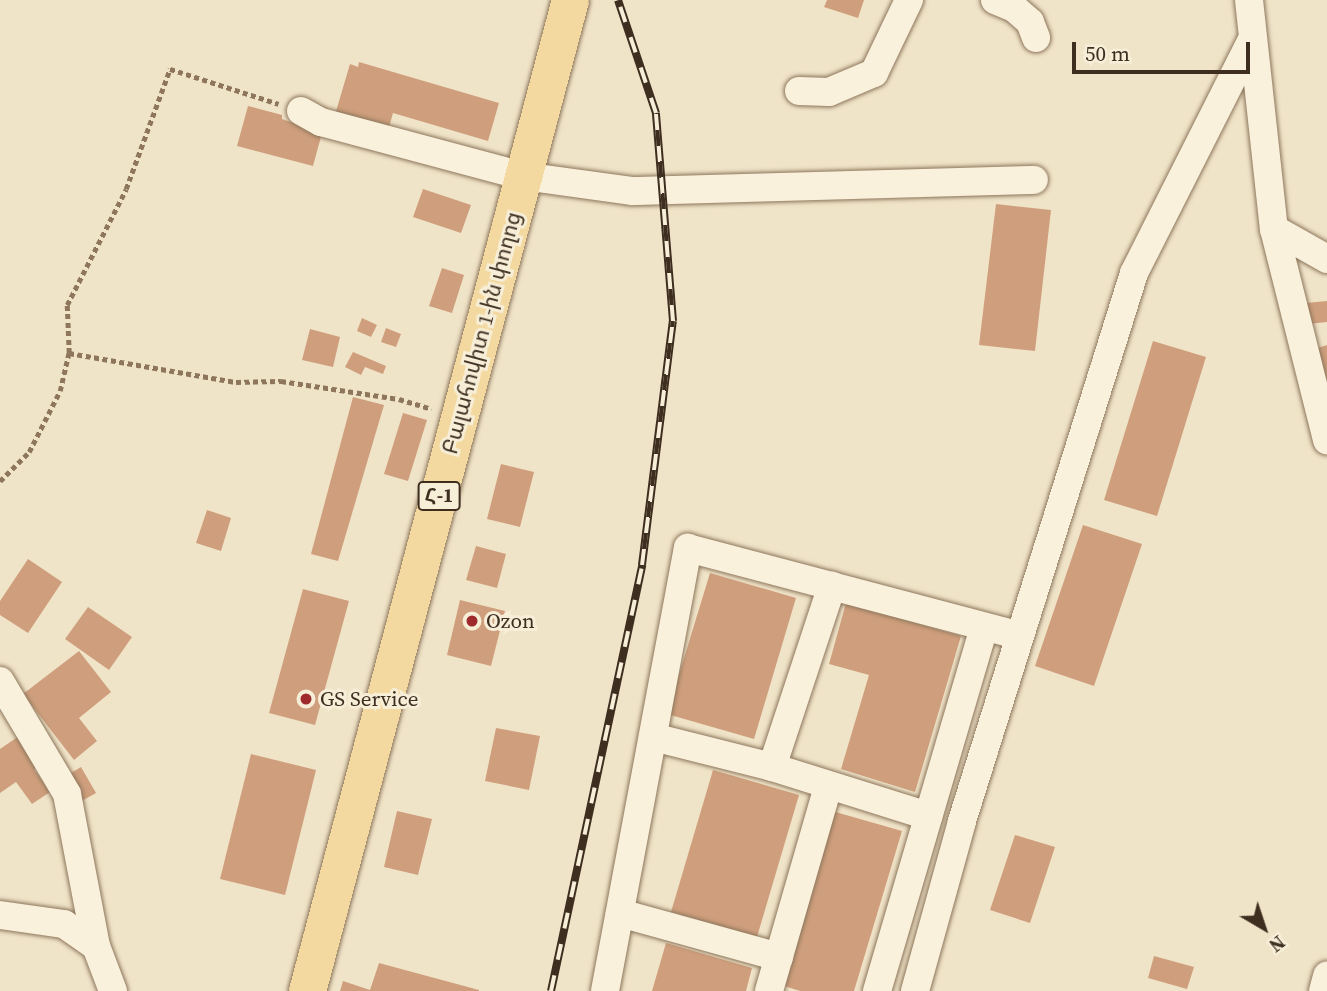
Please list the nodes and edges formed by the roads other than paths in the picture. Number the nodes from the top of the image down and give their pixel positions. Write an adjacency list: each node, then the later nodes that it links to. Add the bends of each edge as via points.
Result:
1 (570, 0): 9 (main road, Բալահովիտ 1-ին փողոց / Հ-1)
2 (909, 0): 7 (street, via 874,73 829,92)
3 (995, 0): 5 (street, via 1030,22)
4 (1249, 0): 6 (street)
5 (1036, 38)
6 (1252, 39): 11 (street); 17 (street, via 1133,273)
7 (799, 91)
8 (301, 111): 9 (street, via 321,122)
9 (523, 176): 10 (street, via 633,191); 29 (main road, Բալահովիտ 1-ին փողոց / Հ-1)
10 (1034, 180)
11 (1274, 229): 12 (street); 13 (street)
12 (1327, 259)
13 (1322, 395): 14 (street)
14 (1327, 440)
15 (832, 586): 16 (street); 19 (street, via 688,548); 20 (street)
16 (984, 626): 17 (street); 22 (street)
17 (1020, 636): 33 (street, via 961,821)
18 (0, 681): 25 (street, via 67,794)
19 (653, 737): 20 (street); 23 (street)
20 (772, 767): 21 (street)
21 (828, 786): 22 (street); 26 (street)
22 (928, 816): 32 (street)
23 (620, 913): 26 (street); 30 (street)
24 (0, 915): 25 (street, via 64,924)
25 (96, 946): 28 (street)
26 (779, 957): 31 (street)
27 (1327, 975): 34 (street)
28 (113, 991)
29 (307, 991)
30 (605, 991)
31 (769, 991)
32 (877, 991)
33 (915, 991)
34 (1322, 991)

